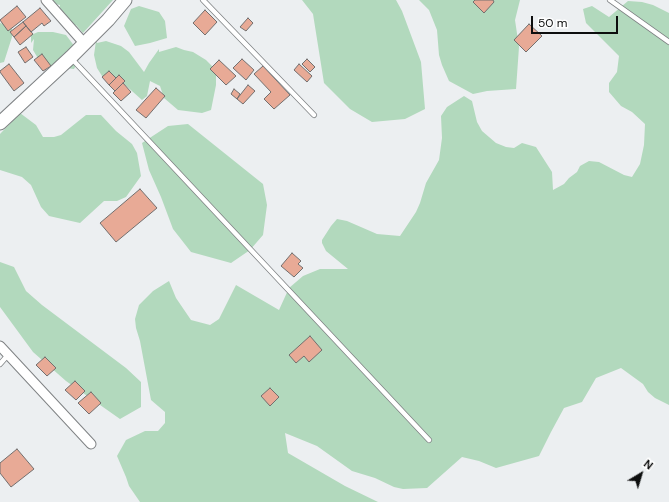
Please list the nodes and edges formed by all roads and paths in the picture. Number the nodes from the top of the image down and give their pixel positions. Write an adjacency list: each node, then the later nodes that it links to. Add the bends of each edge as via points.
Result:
1 (46, 0): 6 (street)
2 (125, 0): 6 (main road)
3 (203, 0): 8 (lane)
4 (610, 0): 5 (lane)
5 (669, 42)
6 (84, 43): 7 (main road)
7 (71, 57): 9 (main road); 13 (lane)
8 (314, 115)
9 (0, 123)
10 (0, 346): 11 (street)
11 (8, 355): 12 (lane); 14 (street)
12 (0, 364)
13 (429, 440)
14 (91, 444)

